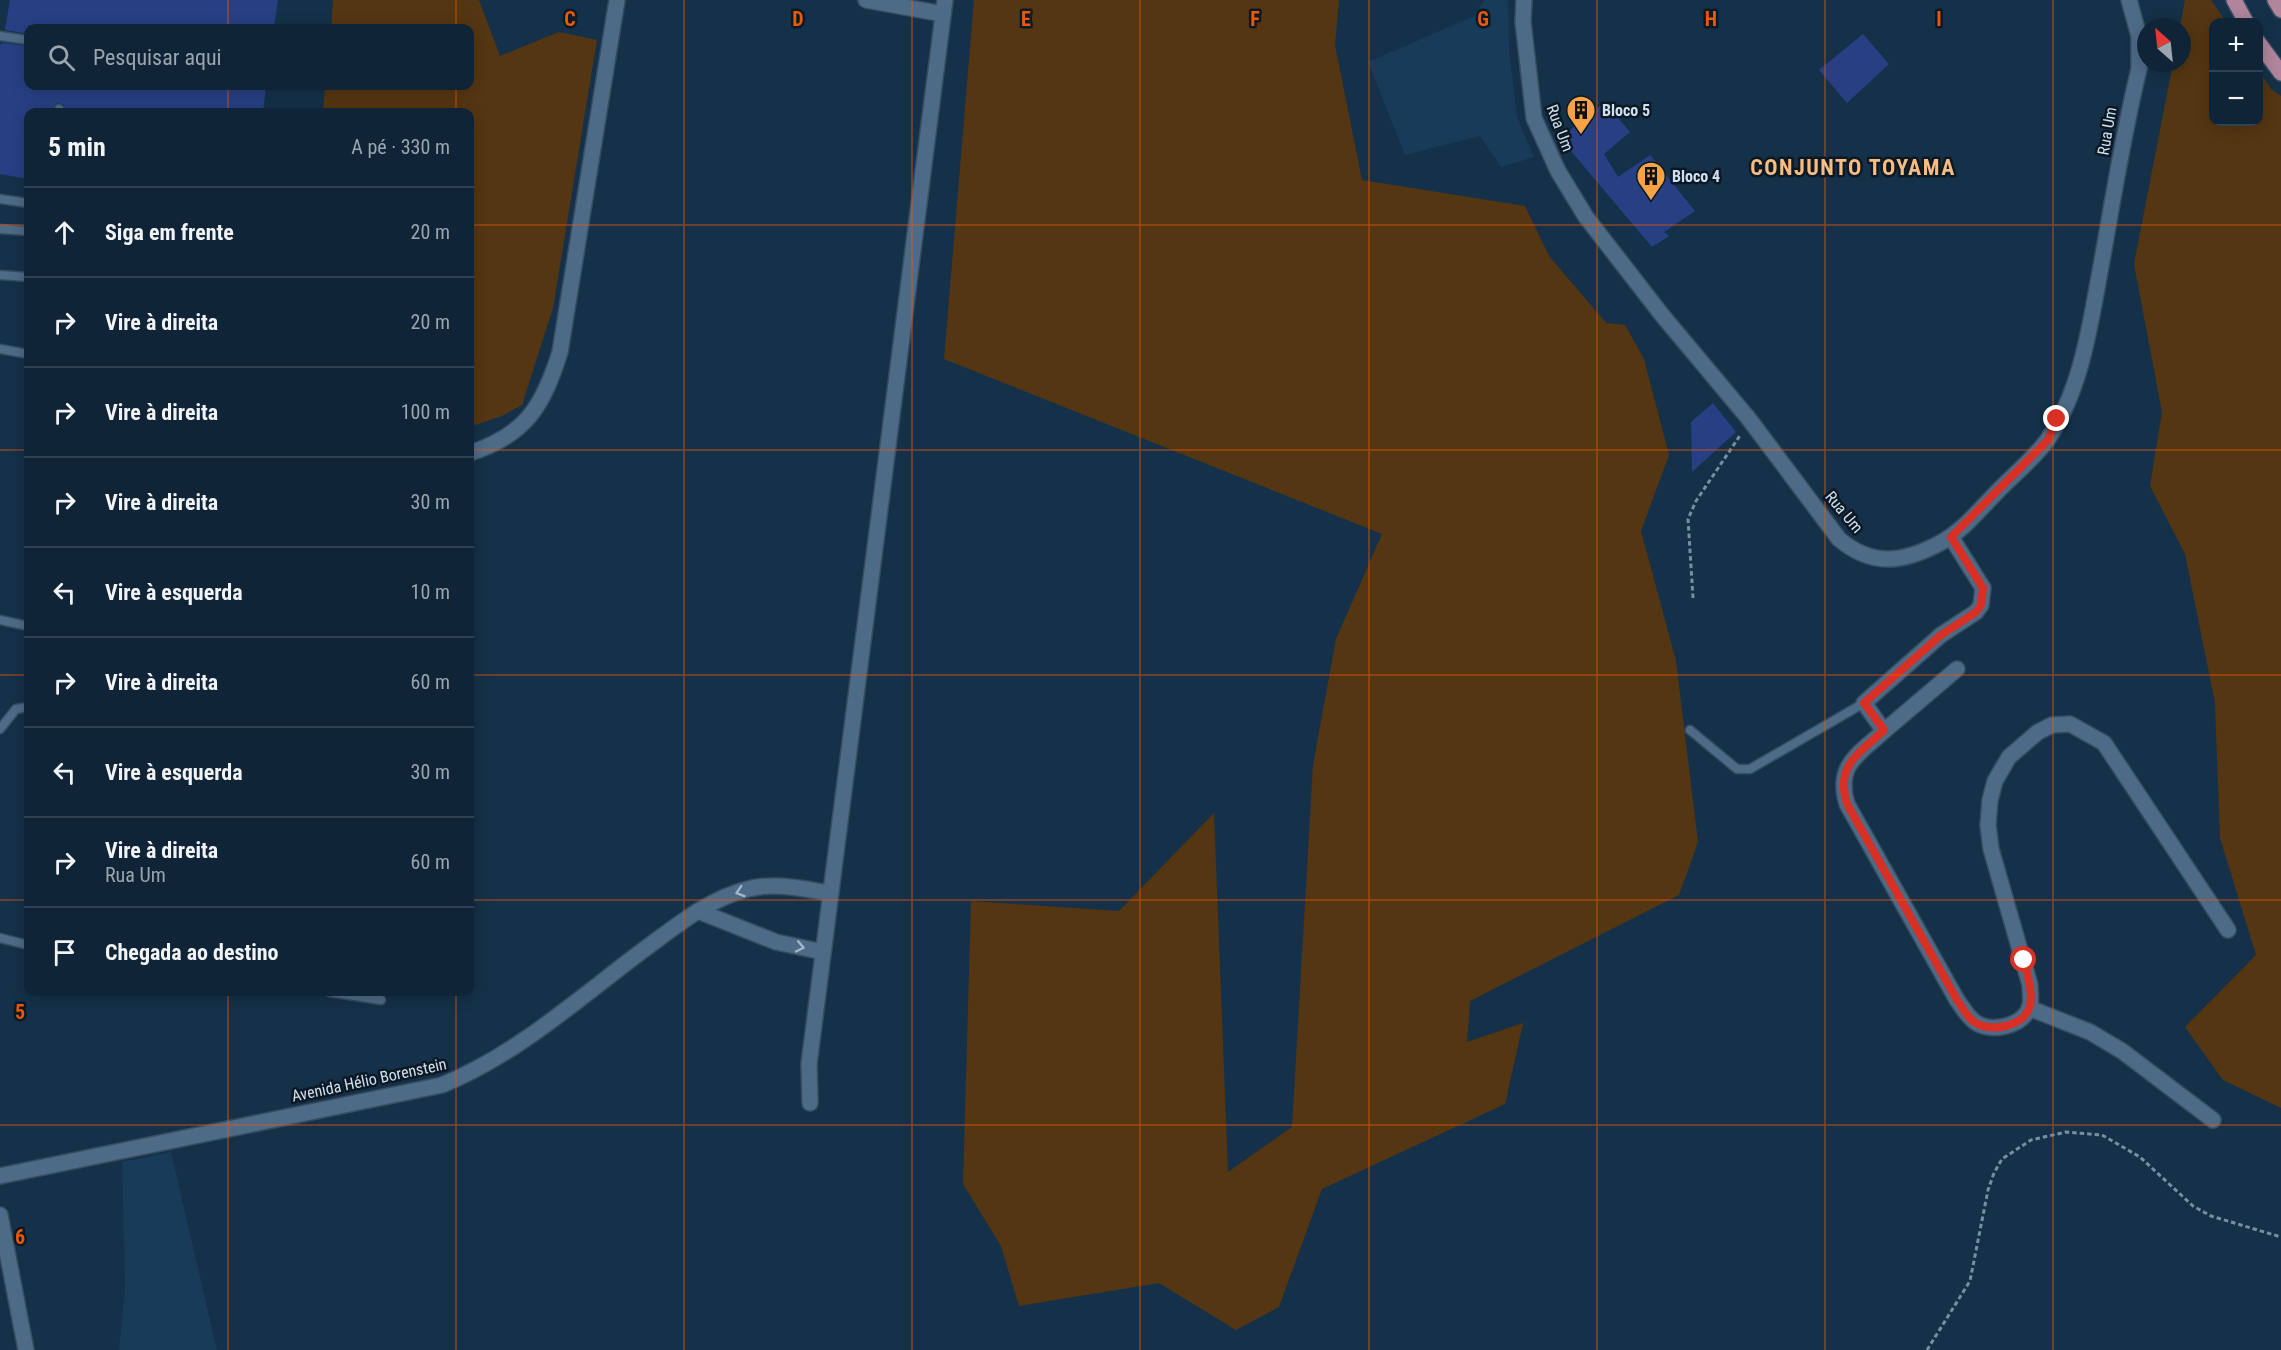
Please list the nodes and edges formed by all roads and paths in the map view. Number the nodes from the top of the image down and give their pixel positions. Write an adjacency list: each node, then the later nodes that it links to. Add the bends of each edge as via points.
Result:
1 (617, 0): 23 (street, via 561,352 552,378 521,428)
2 (866, 0): 7 (street)
3 (1524, 0): 22 (street, Rua Um, via 1534,118 1558,171 1586,218)
4 (2129, 0): 24 (street, Rua Um, via 2139,36 2139,69 2080,369 2048,440)
5 (2234, 0): 9 (main road)
6 (2275, 0): 8 (main road)
7 (944, 7): 34 (street)
8 (2281, 10)
9 (2244, 18)
10 (0, 36): 11 (lane)
11 (24, 39)
12 (2263, 48): 13 (main road)
13 (2281, 73)
14 (0, 199): 15 (lane)
15 (24, 202)
16 (0, 229): 17 (lane)
17 (24, 231)
18 (0, 275): 19 (lane)
19 (24, 277)
20 (0, 349): 21 (lane)
21 (24, 353)
22 (1749, 419): 24 (street, Rua Um, via 1839,539 1856,553 1892,559 1911,556); 25 (path, via 1688,519)
23 (474, 451)
24 (1951, 537): 29 (street, via 1983,588 1981,605)
25 (1693, 598)
26 (0, 620): 27 (lane)
27 (24, 625)
28 (1957, 669): 33 (street)
29 (1864, 703): 32 (lane, via 1750,769 1737,769); 33 (street)
30 (24, 708): 31 (lane, via 16,709)
31 (0, 729)
32 (1690, 730)
33 (1884, 730): 42 (street, via 1847,766 1842,789 1847,804 1957,1000 1974,1021 2003,1027)
34 (830, 893): 35 (street, Avenida Hélio Borenstein, one-way to 35, via 762,886 727,896); 39 (street)
35 (698, 911): 39 (street, one-way to 39, via 776,942); 45 (street, Avenida Hélio Borenstein, via 518,1044 478,1071 442,1085)
36 (2228, 930): 42 (street, via 2104,743 2070,724 2052,725 2009,757 1995,781 1988,825 1991,849 2030,985)
37 (0, 938): 38 (lane)
38 (24, 944)
39 (823, 952): 43 (street, via 809,1064)
40 (359, 996): 41 (lane)
41 (381, 999)
42 (2029, 1008): 44 (street, via 2090,1032 2122,1051)
43 (810, 1103)
44 (2213, 1120)
45 (0, 1176)
46 (0, 1215): 48 (street)
47 (2281, 1237): 49 (path, via 2211,1216 2193,1206 2140,1157 2102,1136 2066,1132 2031,1140 2002,1159 1994,1173 1970,1281)
48 (26, 1350)
49 (1927, 1350)

